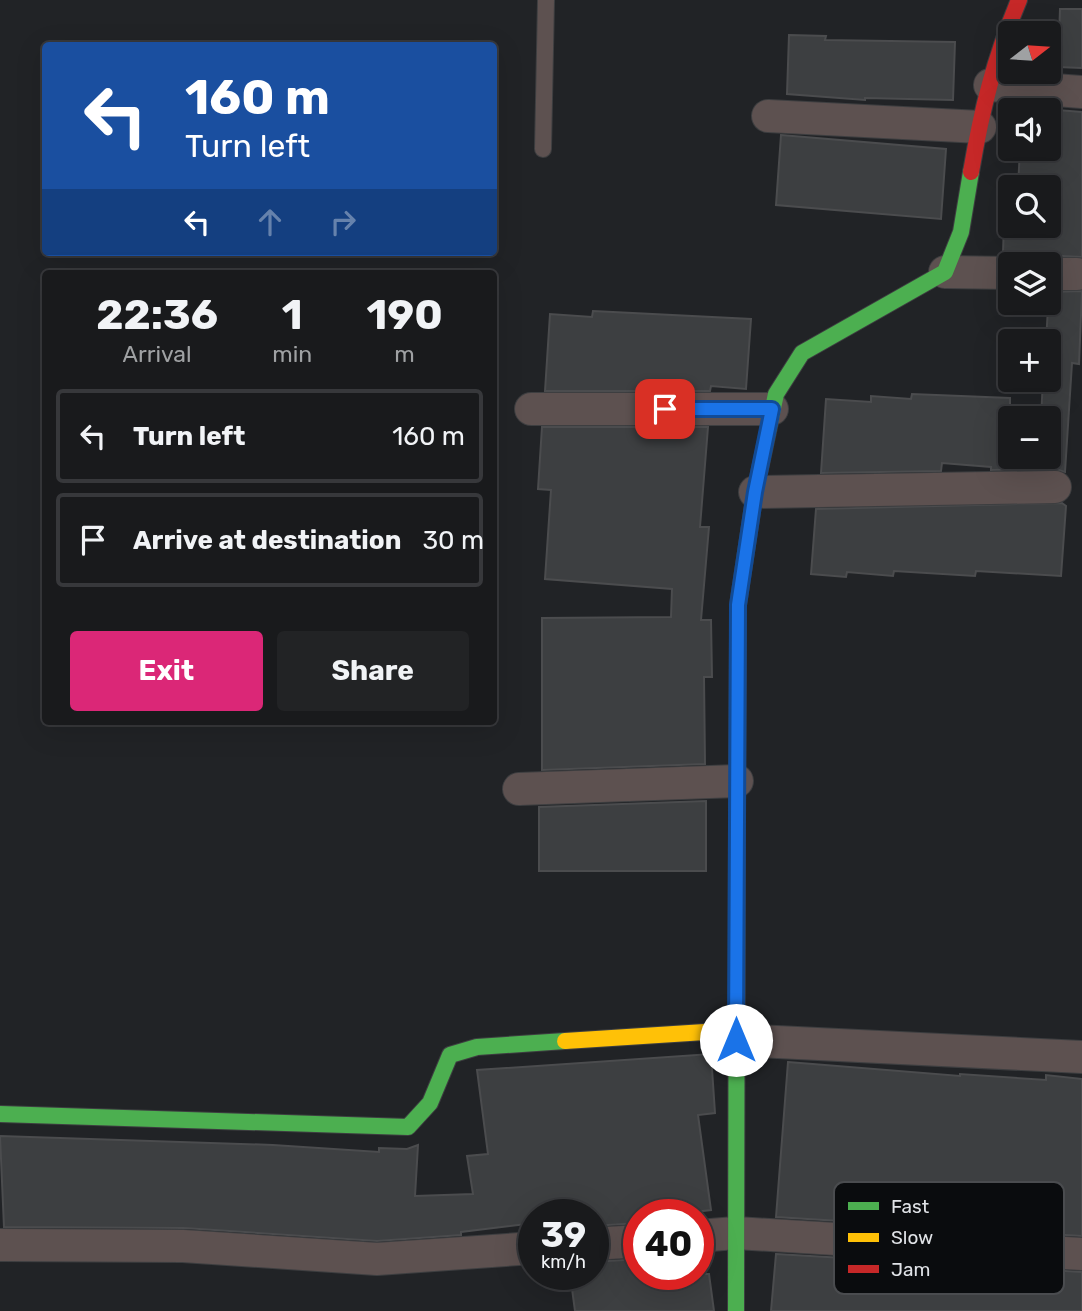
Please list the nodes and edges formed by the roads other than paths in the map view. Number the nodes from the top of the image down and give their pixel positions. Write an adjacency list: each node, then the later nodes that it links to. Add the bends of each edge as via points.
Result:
1 (546, 0): 7 (lane)
2 (1019, 0): 3 (street, via 997,53)
3 (990, 85): 4 (street); 6 (street)
4 (1082, 92)
5 (768, 116): 6 (street)
6 (979, 127): 8 (street, via 961,232)
7 (542, 149)
8 (945, 272): 9 (street); 11 (street, via 802,353 776,394)
9 (998, 273)
10 (531, 408): 11 (street)
11 (772, 409): 13 (street)
12 (1055, 487): 13 (street)
13 (755, 492): 14 (street, via 738,605)
14 (737, 781): 15 (street); 16 (street)
15 (519, 789)
16 (736, 1035): 17 (street); 18 (street, via 468,1050 450,1055 435,1099 408,1127); 19 (street)
17 (1082, 1057)
18 (0, 1114)
19 (736, 1233): 20 (street); 21 (street); 26 (street)
20 (714, 1235)
21 (834, 1239)
22 (0, 1245): 23 (street, via 183,1246 377,1259)
23 (518, 1249)
24 (1064, 1253): 25 (street)
25 (1082, 1254)
26 (736, 1311)

